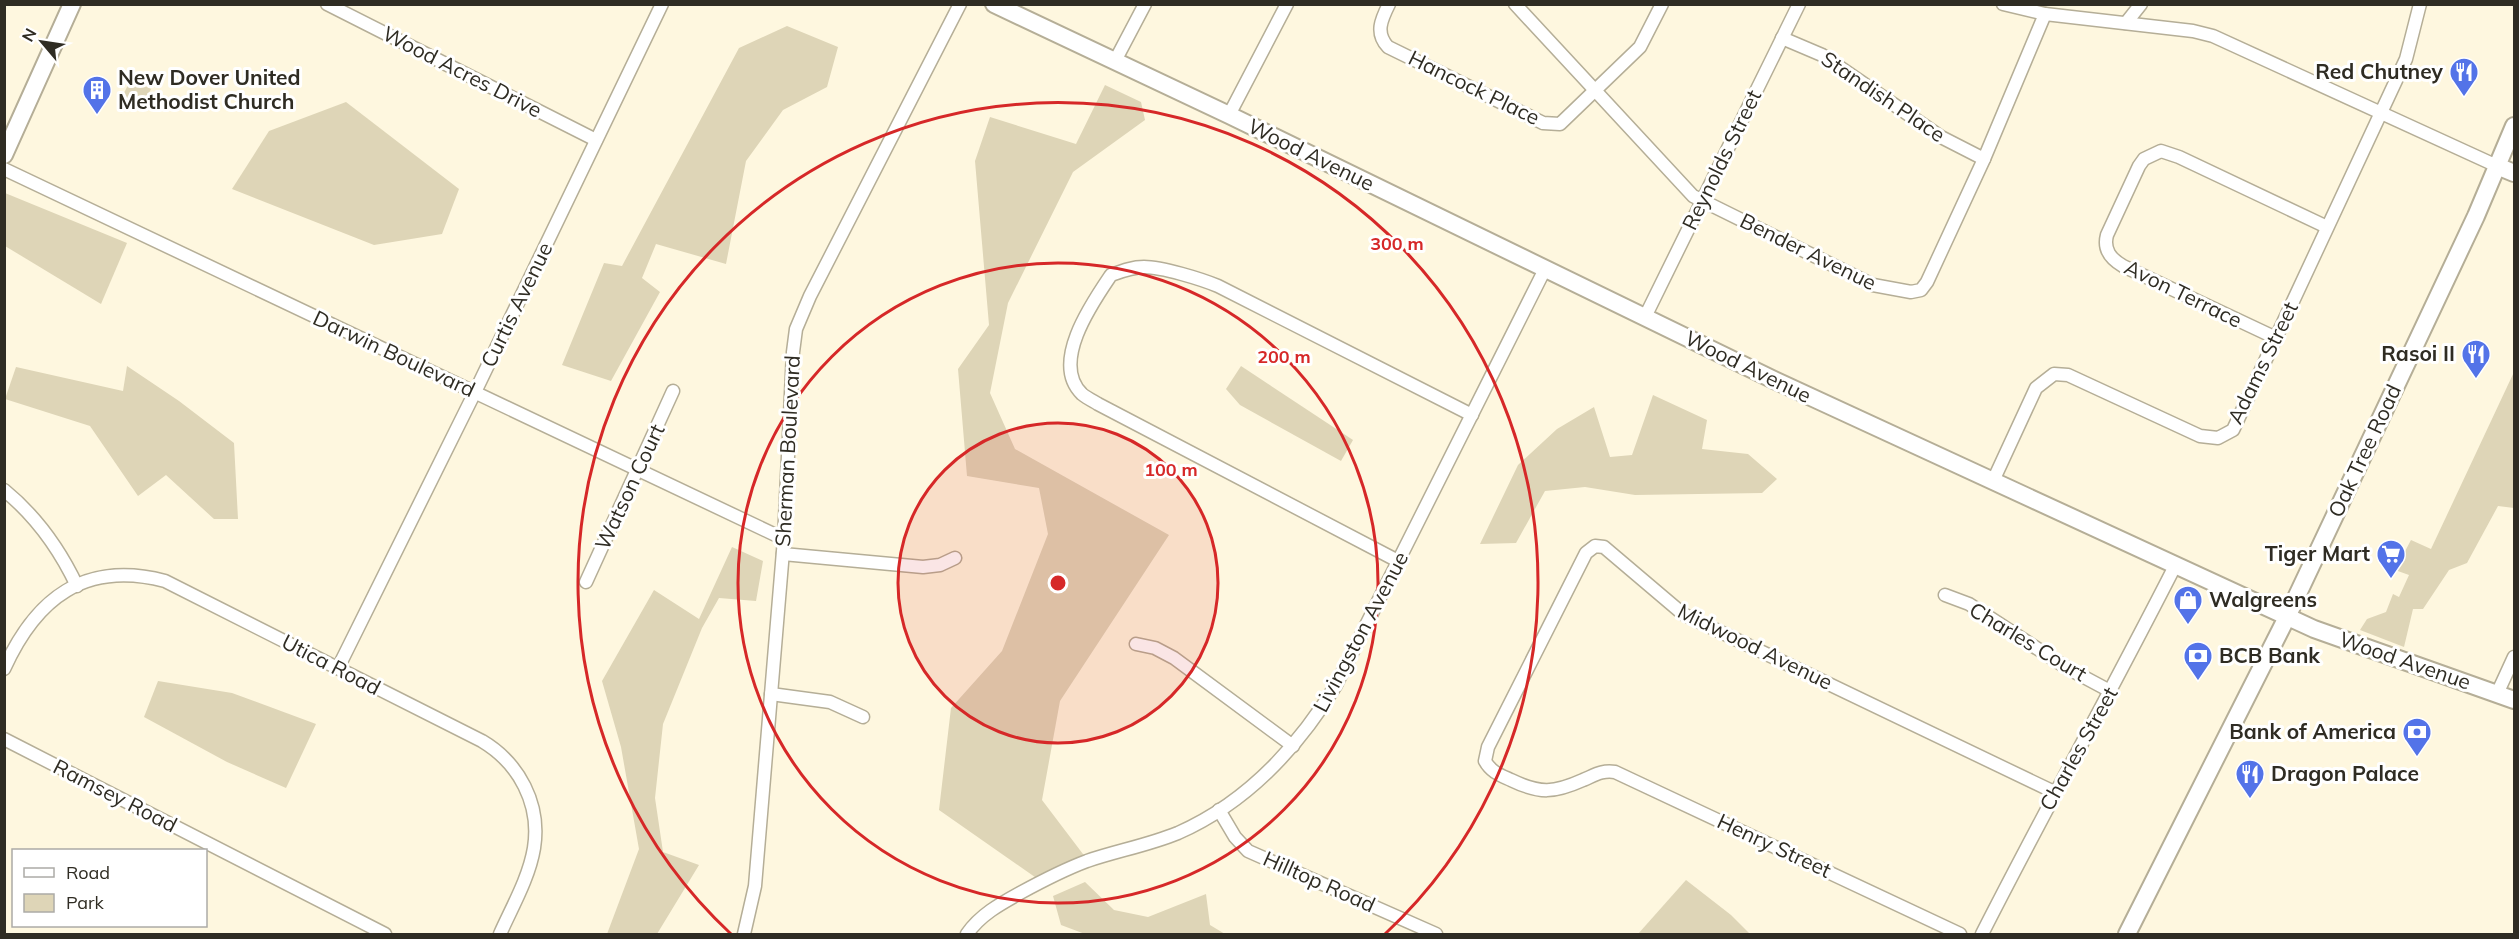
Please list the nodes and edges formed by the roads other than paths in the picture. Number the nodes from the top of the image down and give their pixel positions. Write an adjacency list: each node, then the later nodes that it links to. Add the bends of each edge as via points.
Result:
1 (72, 4): 25 (street)
2 (327, 4): 15 (street, Wood Acres Drive)
3 (662, 4): 24 (street, Curtis Avenue)
4 (960, 4): 41 (street, Sherman Boulevard, via 796,329)
5 (1145, 4): 19 (street)
6 (1287, 4): 22 (street)
7 (1389, 4): 20 (street, Hancock Place, via 1380,27 1380,36 1388,47 1543,123 1560,124)
8 (1515, 4): 20 (street, Bender Avenue)
9 (1662, 4): 20 (street, Hancock Place, via 1640,47)
10 (1799, 4): 18 (street, Reynolds Street)
11 (2003, 4): 16 (street)
12 (2141, 4): 17 (street)
13 (2420, 4): 21 (street, Adams Street, via 2406,59)
14 (1002, 6): 19 (street, Wood Avenue)
15 (351, 10): 24 (street, Wood Acres Drive)
16 (2045, 14): 17 (street); 26 (street, Bender Avenue)
17 (2126, 23): 21 (street, via 2212,36)
18 (1782, 38): 26 (street, Standish Place, via 1822,55 1941,137); 30 (street, Reynolds Street)
19 (1115, 61): 22 (street, Wood Avenue)
20 (1596, 91): 30 (street, Bender Avenue, via 1693,196)
21 (2380, 113): 27 (street); 31 (street, Adams Street)
22 (1229, 115): 32 (street, Wood Avenue)
23 (2514, 126): 27 (street, Oak Tree Road)
24 (596, 141): 36 (street, Curtis Avenue)
25 (4, 155)
26 (1984, 159): 30 (street, Bender Avenue, via 1927,282 1921,290 1911,292 1873,285)
27 (2497, 166): 29 (street); 49 (street, Oak Tree Road)
28 (4, 169): 36 (street, Darwin Boulevard)
29 (2514, 173)
30 (1702, 201): 33 (street, Reynolds Street)
31 (2327, 227): 34 (street, Adams Street); 34 (street, Avon Terrace, via 2179,157 2161,152 2144,159 2139,166 2106,242 2109,254 2117,262)
32 (1545, 269): 33 (street, Wood Avenue); 37 (street, Livingston Avenue)
33 (1645, 316): 39 (street, Wood Avenue)
34 (2276, 338): 39 (street, Adams Street, via 2233,430 2217,438 2200,436 2068,375 2054,374 2036,388)
35 (673, 391): 38 (street, Watson Court)
36 (475, 392): 38 (street, Darwin Boulevard); 52 (street, Curtis Avenue)
37 (1472, 415): 44 (street, Livingston Avenue); 44 (street, via 1218,286 1145,267 1111,275 1071,347 1075,381 1081,393 1098,405)
38 (638, 470): 41 (street, Darwin Boulevard); 46 (street, Watson Court)
39 (1993, 481): 45 (street, Wood Avenue)
40 (4, 490): 47 (street, via 52,541)
41 (784, 539): 42 (street, Sherman Boulevard)
42 (783, 554): 43 (street, via 923,567); 55 (street, Sherman Boulevard)
43 (955, 558)
44 (1398, 561): 60 (street, Livingston Avenue, via 1336,685 1315,720)
45 (2176, 564): 49 (street, Wood Avenue); 54 (street, Charles Street)
46 (586, 582)
47 (77, 586): 52 (street, Utica Road, via 127,575 165,581); 53 (street, Utica Road, via 35,616 19,637)
48 (1945, 595): 54 (street, Charles Court, via 1969,604 2067,668)
49 (2287, 617): 56 (street, Wood Avenue); 71 (street, Oak Tree Road)
50 (1136, 644): 60 (street, via 1174,658)
51 (2514, 657): 56 (street)
52 (338, 668): 65 (street, Utica Road, via 482,741 513,766 528,797 534,846)
53 (4, 669)
54 (2110, 691): 62 (street, Charles Street)
55 (771, 694): 58 (street, via 830,702); 66 (street, Sherman Boulevard, via 755,886)
56 (2497, 694): 57 (street, Wood Avenue)
57 (2514, 700)
58 (863, 717)
59 (4, 739): 64 (street, Ramsey Road)
60 (1293, 746): 63 (street, Livingston Avenue)
61 (1587, 778): 62 (street, Midwood Avenue, via 1556,790 1529,789 1489,769 1485,754 1586,553 1595,546 1611,551 1683,614); 69 (street, Henry Street, via 1606,771 1628,777)
62 (2054, 792): 70 (street, Charles Street)
63 (1219, 810): 67 (street, Livingston Avenue, via 1178,833 1054,875 986,913); 68 (street, Hilltop Road, via 1248,850)
64 (385, 934)
65 (500, 934)
66 (744, 934)
67 (967, 934)
68 (1436, 934)
69 (1960, 934)
70 (1982, 934)
71 (2127, 934)

